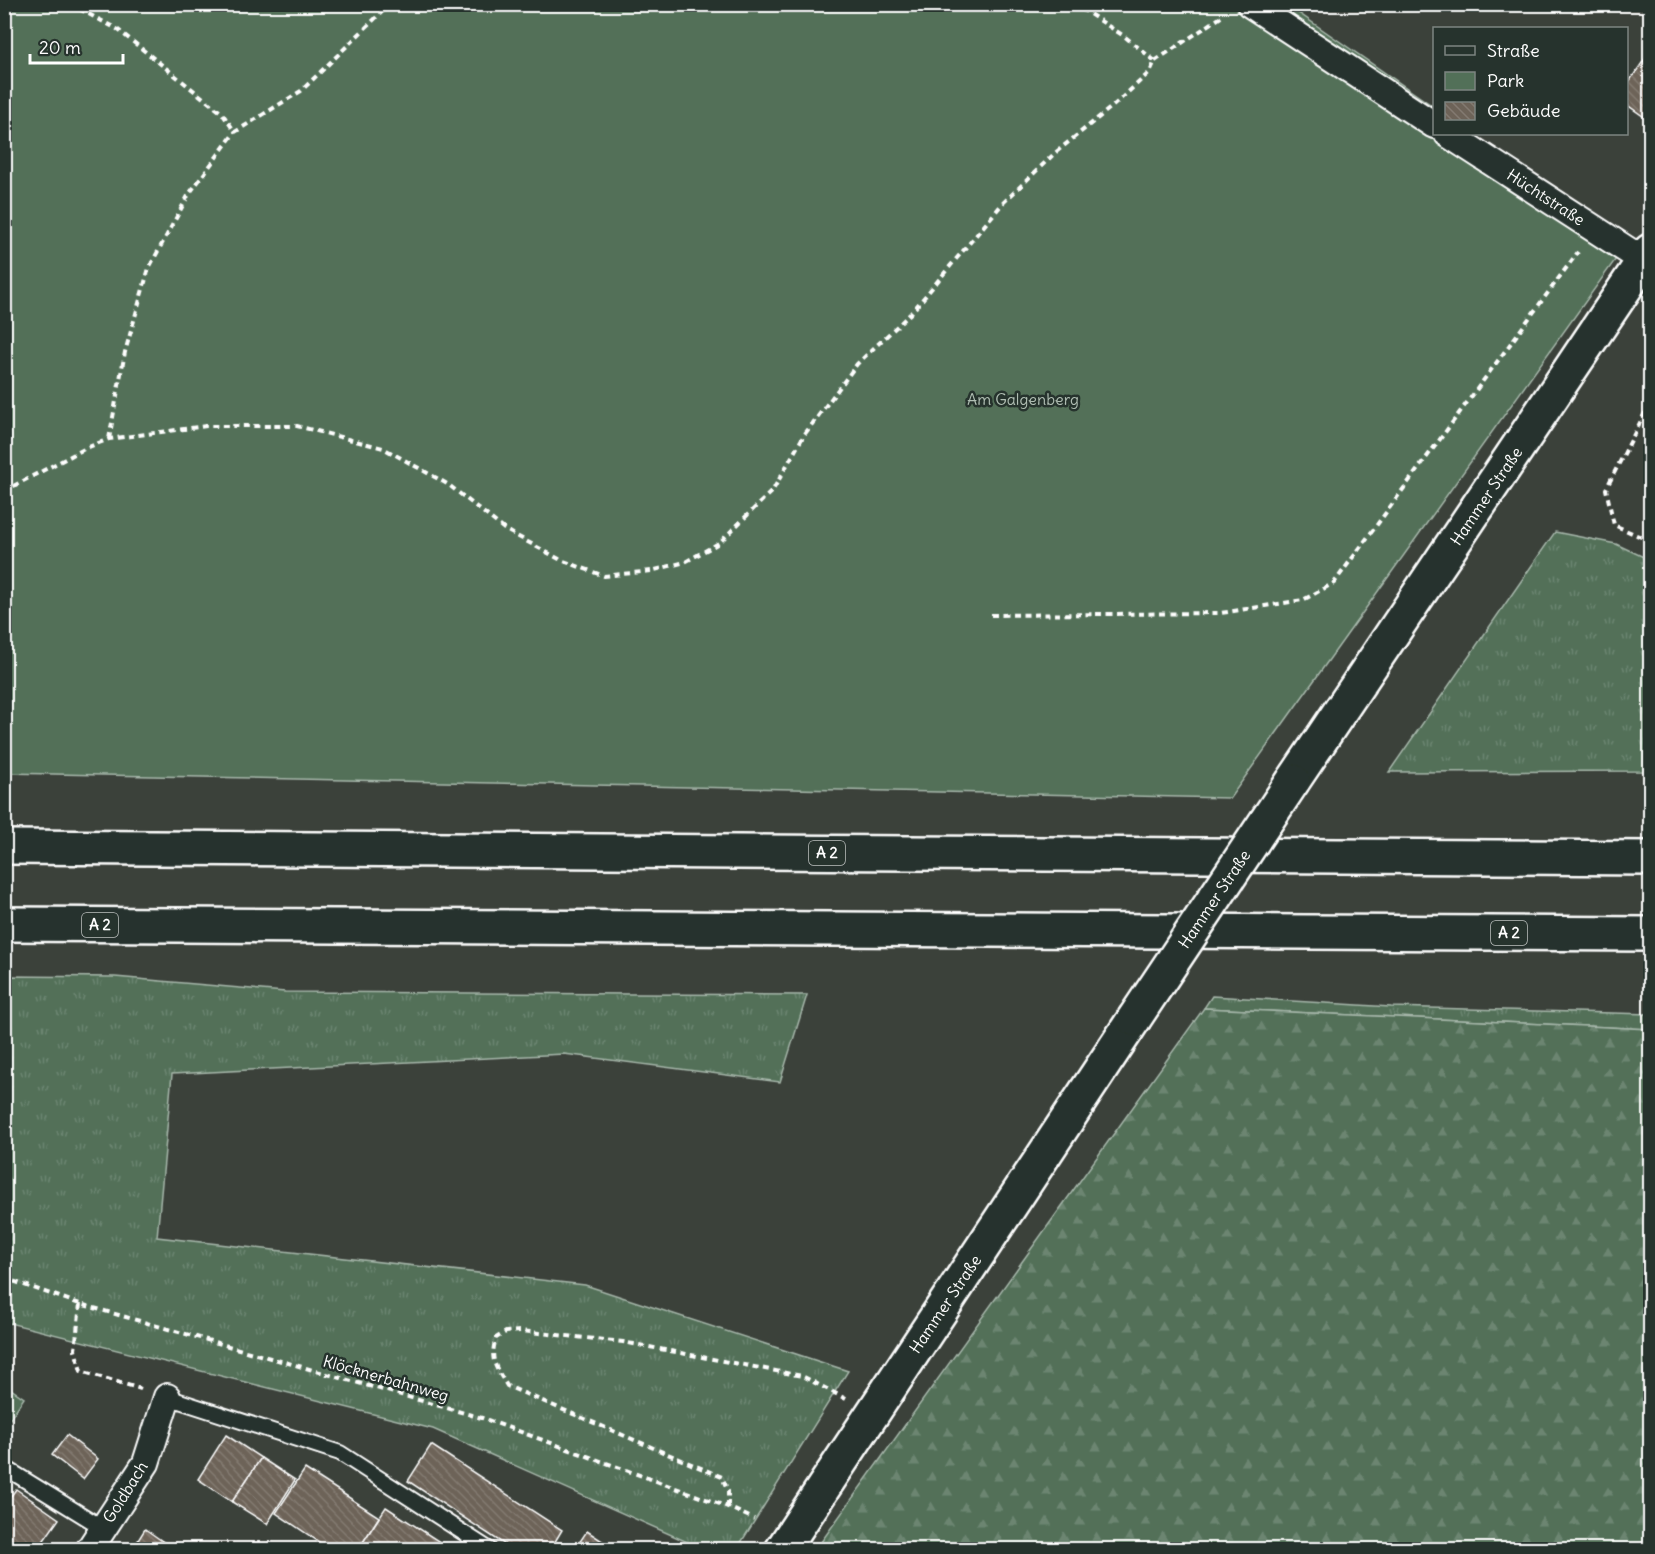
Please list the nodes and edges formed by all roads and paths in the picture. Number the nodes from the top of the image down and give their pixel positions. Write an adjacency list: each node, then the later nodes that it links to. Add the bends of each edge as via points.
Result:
1 (70, 4): 7 (path, via 117,29 222,113)
2 (390, 4): 7 (path, via 301,91)
3 (1074, 4): 5 (path)
4 (1241, 8): 5 (path); 6 (street)
5 (1155, 61): 12 (path, via 1150,72 1003,203 910,313 857,364 804,435 772,490 719,543 685,562 651,571 604,576 561,560 504,529 449,484 383,448 297,426 206,426)
6 (1433, 124)
7 (236, 132): 12 (path, via 189,194 149,268 125,352)
8 (1450, 135): 9 (street, Hüchtstraße)
9 (1595, 229): 10 (street, Hüchtstraße); 15 (path, via 1334,583 1303,600 1221,613)
10 (1647, 256): 23 (main road, Hammer Straße, bridge)
11 (1650, 403): 14 (path, via 1606,489 1614,525)
12 (109, 439): 13 (path)
13 (4, 491)
14 (1650, 541)
15 (991, 615)
16 (4, 847): 17 (main road, A 2)
17 (1650, 858)
18 (4, 924): 19 (main road, A 2)
19 (1650, 934)
20 (4, 1278): 21 (path, Klöcknerbahnweg)
21 (80, 1304): 22 (path, via 75,1350 81,1371); 25 (path, Klöcknerbahnweg, via 482,1418)
22 (167, 1397): 27 (street, Goldbach, via 146,1463); 29 (lane, via 340,1453)
23 (873, 1413): 25 (path, via 802,1376 623,1342 521,1332 506,1332 496,1338 493,1364 507,1386 722,1477 728,1491); 30 (main road, Hammer Straße)
24 (4, 1467): 27 (lane)
25 (728, 1507): 26 (path, Klöcknerbahnweg)
26 (754, 1519)
27 (103, 1528): 28 (street, Goldbach)
28 (89, 1550)
29 (490, 1550)
30 (782, 1550)

